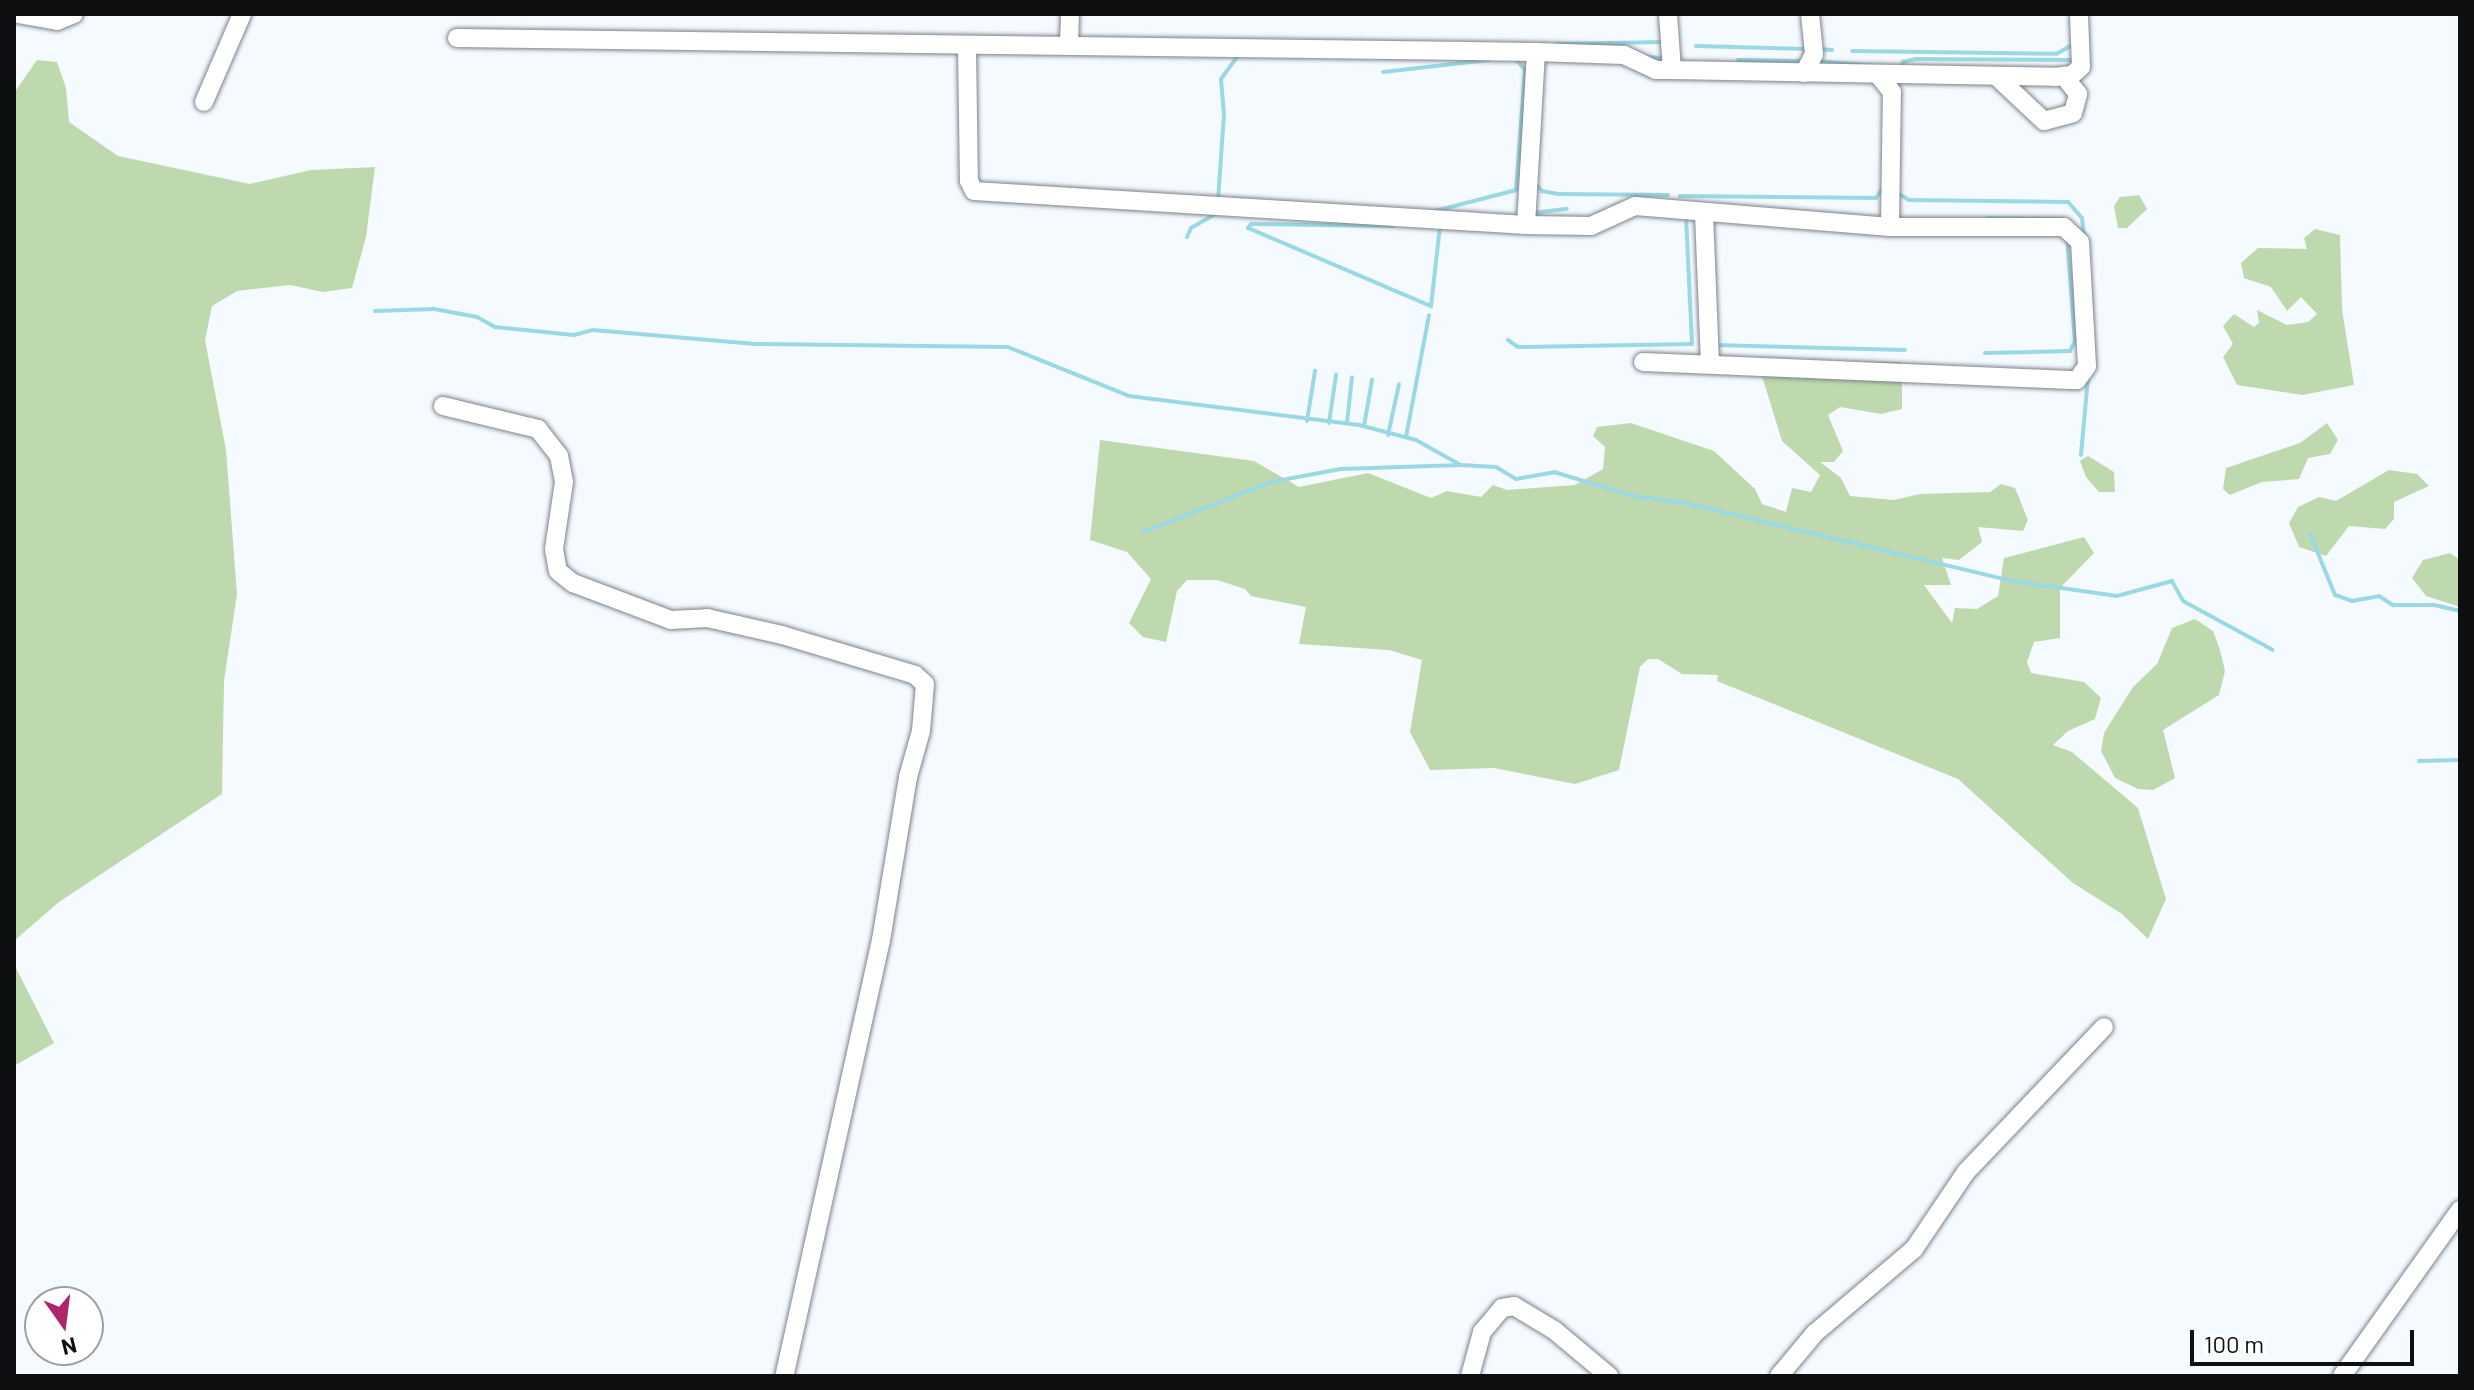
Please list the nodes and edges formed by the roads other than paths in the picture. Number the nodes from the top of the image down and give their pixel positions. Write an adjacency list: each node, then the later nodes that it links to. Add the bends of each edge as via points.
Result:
1 (18, 14): 2 (street, via 57,21)
2 (74, 14)
3 (242, 14): 19 (street)
4 (1070, 14): 9 (street)
5 (1668, 14): 12 (street)
6 (1810, 14): 13 (street, via 1814,54)
7 (2079, 14): 17 (street, via 2081,67)
8 (457, 38): 10 (street)
9 (1069, 43): 10 (street); 11 (street, via 1284,53)
10 (967, 45): 21 (street, via 969,181 974,191)
11 (1536, 52): 12 (street, via 1624,55 1656,70); 21 (street)
12 (1672, 70): 13 (street)
13 (1804, 73): 14 (street)
14 (1878, 75): 15 (street); 18 (street)
15 (1905, 75): 16 (street); 18 (street)
16 (1996, 76): 17 (street); 17 (street, via 2044,121 2073,113 2078,94)
17 (2064, 76)
18 (1892, 92): 22 (street)
19 (204, 102)
20 (1704, 214): 21 (street, via 1635,206 1591,226); 22 (street); 24 (street)
21 (1526, 225)
22 (1890, 227): 24 (street, via 2064,227 2080,242 2087,366 2077,380)
23 (1643, 362): 24 (street)
24 (1710, 363)
25 (443, 406): 28 (street, via 538,429 559,456 564,482 554,549 558,571 573,583 671,620 707,618 782,635 915,675 925,684 881,940)
26 (2104, 1027): 31 (street, via 1966,1172 1914,1249 1815,1333)
27 (2460, 1210): 32 (street)
28 (784, 1376)
29 (1470, 1376): 30 (street, via 1482,1332 1502,1308 1514,1306 1554,1330)
30 (1609, 1376)
31 (1779, 1376)
32 (2342, 1376)

